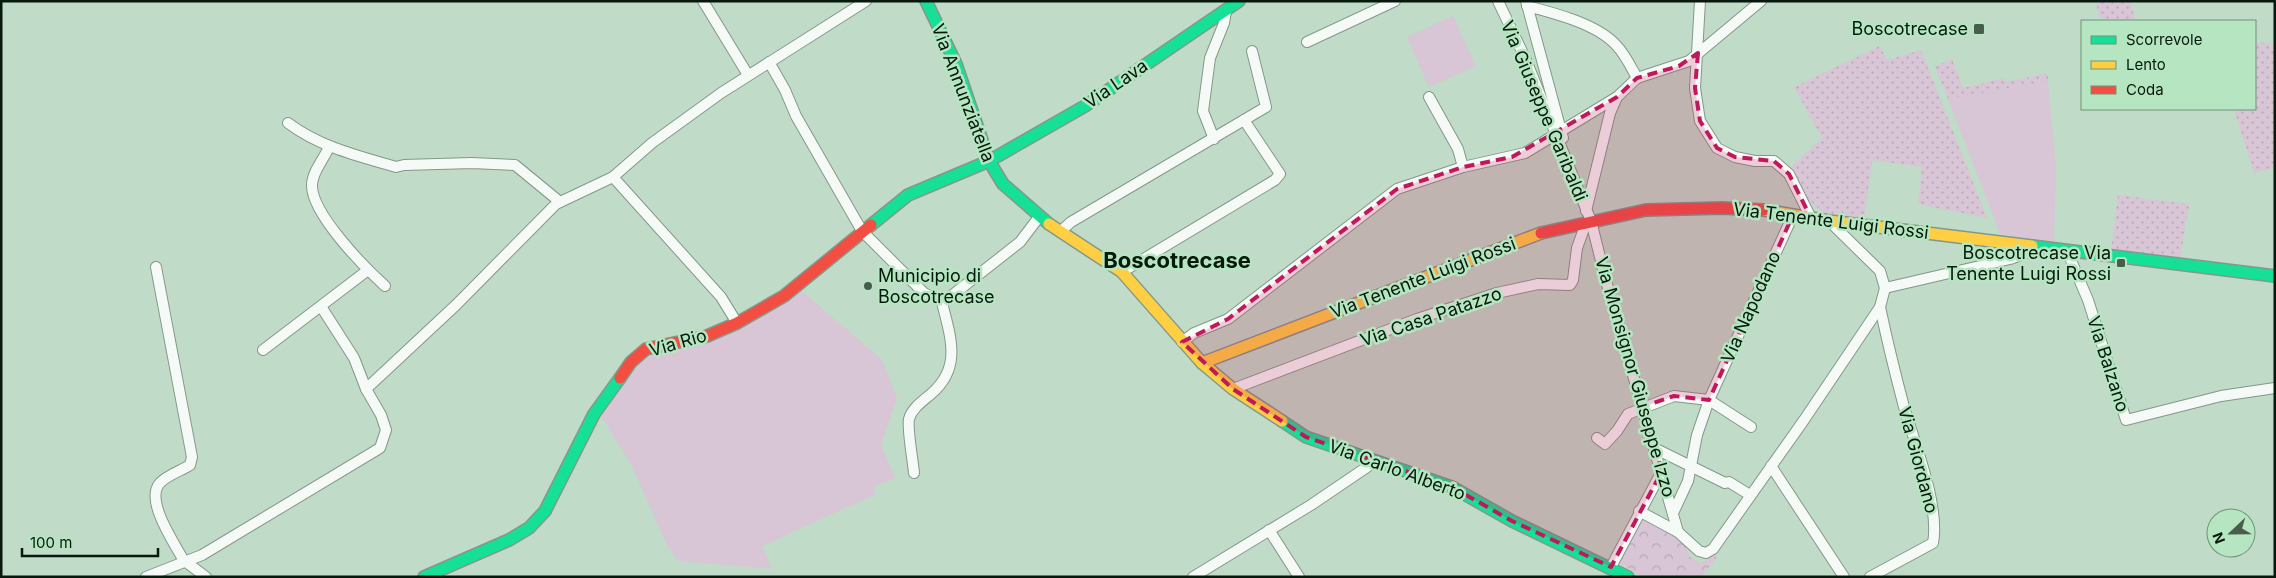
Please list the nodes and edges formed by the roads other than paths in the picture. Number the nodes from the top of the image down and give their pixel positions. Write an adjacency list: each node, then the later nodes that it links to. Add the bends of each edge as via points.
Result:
1 (702, 1): 15 (street)
2 (866, 1): 14 (street)
3 (926, 1): 24 (street, Via Annunziatella, via 956,64)
4 (1239, 1): 10 (street, Via Lava)
5 (1395, 1): 11 (street)
6 (1498, 1): 21 (street, Via Giuseppe Garibaldi)
7 (1700, 1): 13 (street)
8 (1761, 1): 13 (street)
9 (1527, 4): 16 (street, via 1607,36); 21 (street)
10 (1226, 11): 22 (street, via 1210,58 1203,111); 24 (street, Via Lava, via 1085,106)
11 (1306, 42)
12 (1252, 51): 19 (street, via 1266,107)
13 (1698, 53): 16 (street, via 1679,66); 31 (street, via 1695,88 1700,121 1717,148 1735,157 1774,161 1789,174)
14 (769, 62): 15 (street); 34 (street)
15 (748, 75): 26 (street, via 652,143)
16 (1637, 78): 18 (street)
17 (1430, 97): 25 (street, via 1458,149)
18 (1618, 97): 21 (street); 30 (street, via 1610,113)
19 (1244, 120): 22 (street); 39 (street, via 1280,174)
20 (288, 123): 23 (street)
21 (1559, 134): 25 (street, via 1512,158); 30 (street, Via Giuseppe Garibaldi)
22 (1214, 139): 33 (street)
23 (329, 147): 27 (street, via 396,167 472,162 515,165); 38 (street, via 313,178 314,197 319,211)
24 (989, 161): 29 (street, Via Annunziatella, via 1003,184); 34 (street, Via Rio, via 908,195)
25 (1463, 167): 47 (street, via 1397,190 1228,319 1194,333)
26 (613, 176): 27 (street); 46 (street, via 721,297)
27 (560, 202): 51 (street)
28 (1793, 215): 30 (street, Via Tenente Luigi Rossi, via 1722,208 1646,210); 31 (street, Via Tenente Luigi Rossi); 53 (street, Via Napodano)
29 (1039, 217): 33 (street, Via Annunziatella); 43 (street, via 1020,242 950,297)
30 (1588, 218): 49 (street, Via Tenente Luigi Rossi); 52 (street, Via Casa Patazzo, via 1577,248 1570,285 1538,284 1497,293 1417,319); 54 (street, Via Monsignor Giuseppe Izzo)
31 (1811, 218): 32 (street, Via Tenente Luigi Rossi)
32 (1829, 221): 35 (street, Via Tenente Luigi Rossi); 42 (street, via 1880,271)
33 (1062, 230): 39 (street, Via Annunziatella)
34 (862, 231): 43 (street, via 924,293); 46 (street, Via Rio, via 784,296)
35 (2042, 248): 36 (street, Via Tenente Luigi Rossi); 42 (street, via 2010,259)
36 (2067, 251): 40 (street, Via Tenente Luigi Rossi); 50 (street, Via Balzano, via 2088,300 2126,420 2221,396)
37 (156, 267): 68 (street, via 192,457 190,464 160,483 155,496 160,518)
38 (368, 270): 41 (street); 45 (street)
39 (1122, 272): 47 (street, Via Annunziatella)
40 (2275, 276)
41 (385, 286)
42 (1885, 288): 44 (street)
43 (941, 298): 62 (street, via 951,342 952,366 933,392 919,403 909,420)
44 (1880, 307): 60 (street); 77 (street, Via Giordano, via 1936,530 1933,543)
45 (322, 308): 48 (street); 51 (street, via 354,358)
46 (737, 323): 72 (street, Via Rio, via 698,338 646,349 631,362 594,414 545,511 529,528)
47 (1182, 342): 49 (street, Via Annunziatella)
48 (263, 350)
49 (1202, 363): 52 (street, Via Carlo Alberto)
50 (2275, 388)
51 (366, 389): 68 (street, via 386,430 380,448 262,520)
52 (1233, 389): 58 (street, Via Carlo Alberto, via 1306,438)
53 (1709, 400): 54 (street, via 1674,396); 55 (street); 59 (street, Via Napodano)
54 (1642, 407): 56 (street, via 1628,414 1605,444); 57 (street, Via Monsignor Giuseppe Izzo)
55 (1751, 427)
56 (1597, 438)
57 (1656, 449): 59 (street); 61 (street, Via Monsignor Giuseppe Izzo)
58 (1372, 460): 66 (street, via 1360,472); 69 (street, Via Carlo Alberto, via 1452,487 1512,521)
59 (1691, 466): 63 (street); 64 (street, Via Napodano)
60 (1771, 466): 63 (street); 76 (street)
61 (1662, 471): 64 (street, Via Monsignor Giuseppe Izzo); 65 (street)
62 (914, 473)
63 (1750, 495): 67 (street, via 1713,549 1706,553 1699,551)
64 (1674, 511): 67 (street, Via Monsignor Giuseppe Izzo)
65 (1639, 512): 67 (street); 69 (street)
66 (1268, 530): 73 (street); 74 (street)
67 (1678, 532)
68 (185, 562): 70 (street); 71 (street)
69 (1611, 567): 75 (street, Via Carlo Alberto)
70 (146, 577)
71 (206, 577)
72 (424, 577)
73 (1193, 577)
74 (1299, 577)
75 (1628, 577)
76 (1844, 577)
77 (1870, 577)

